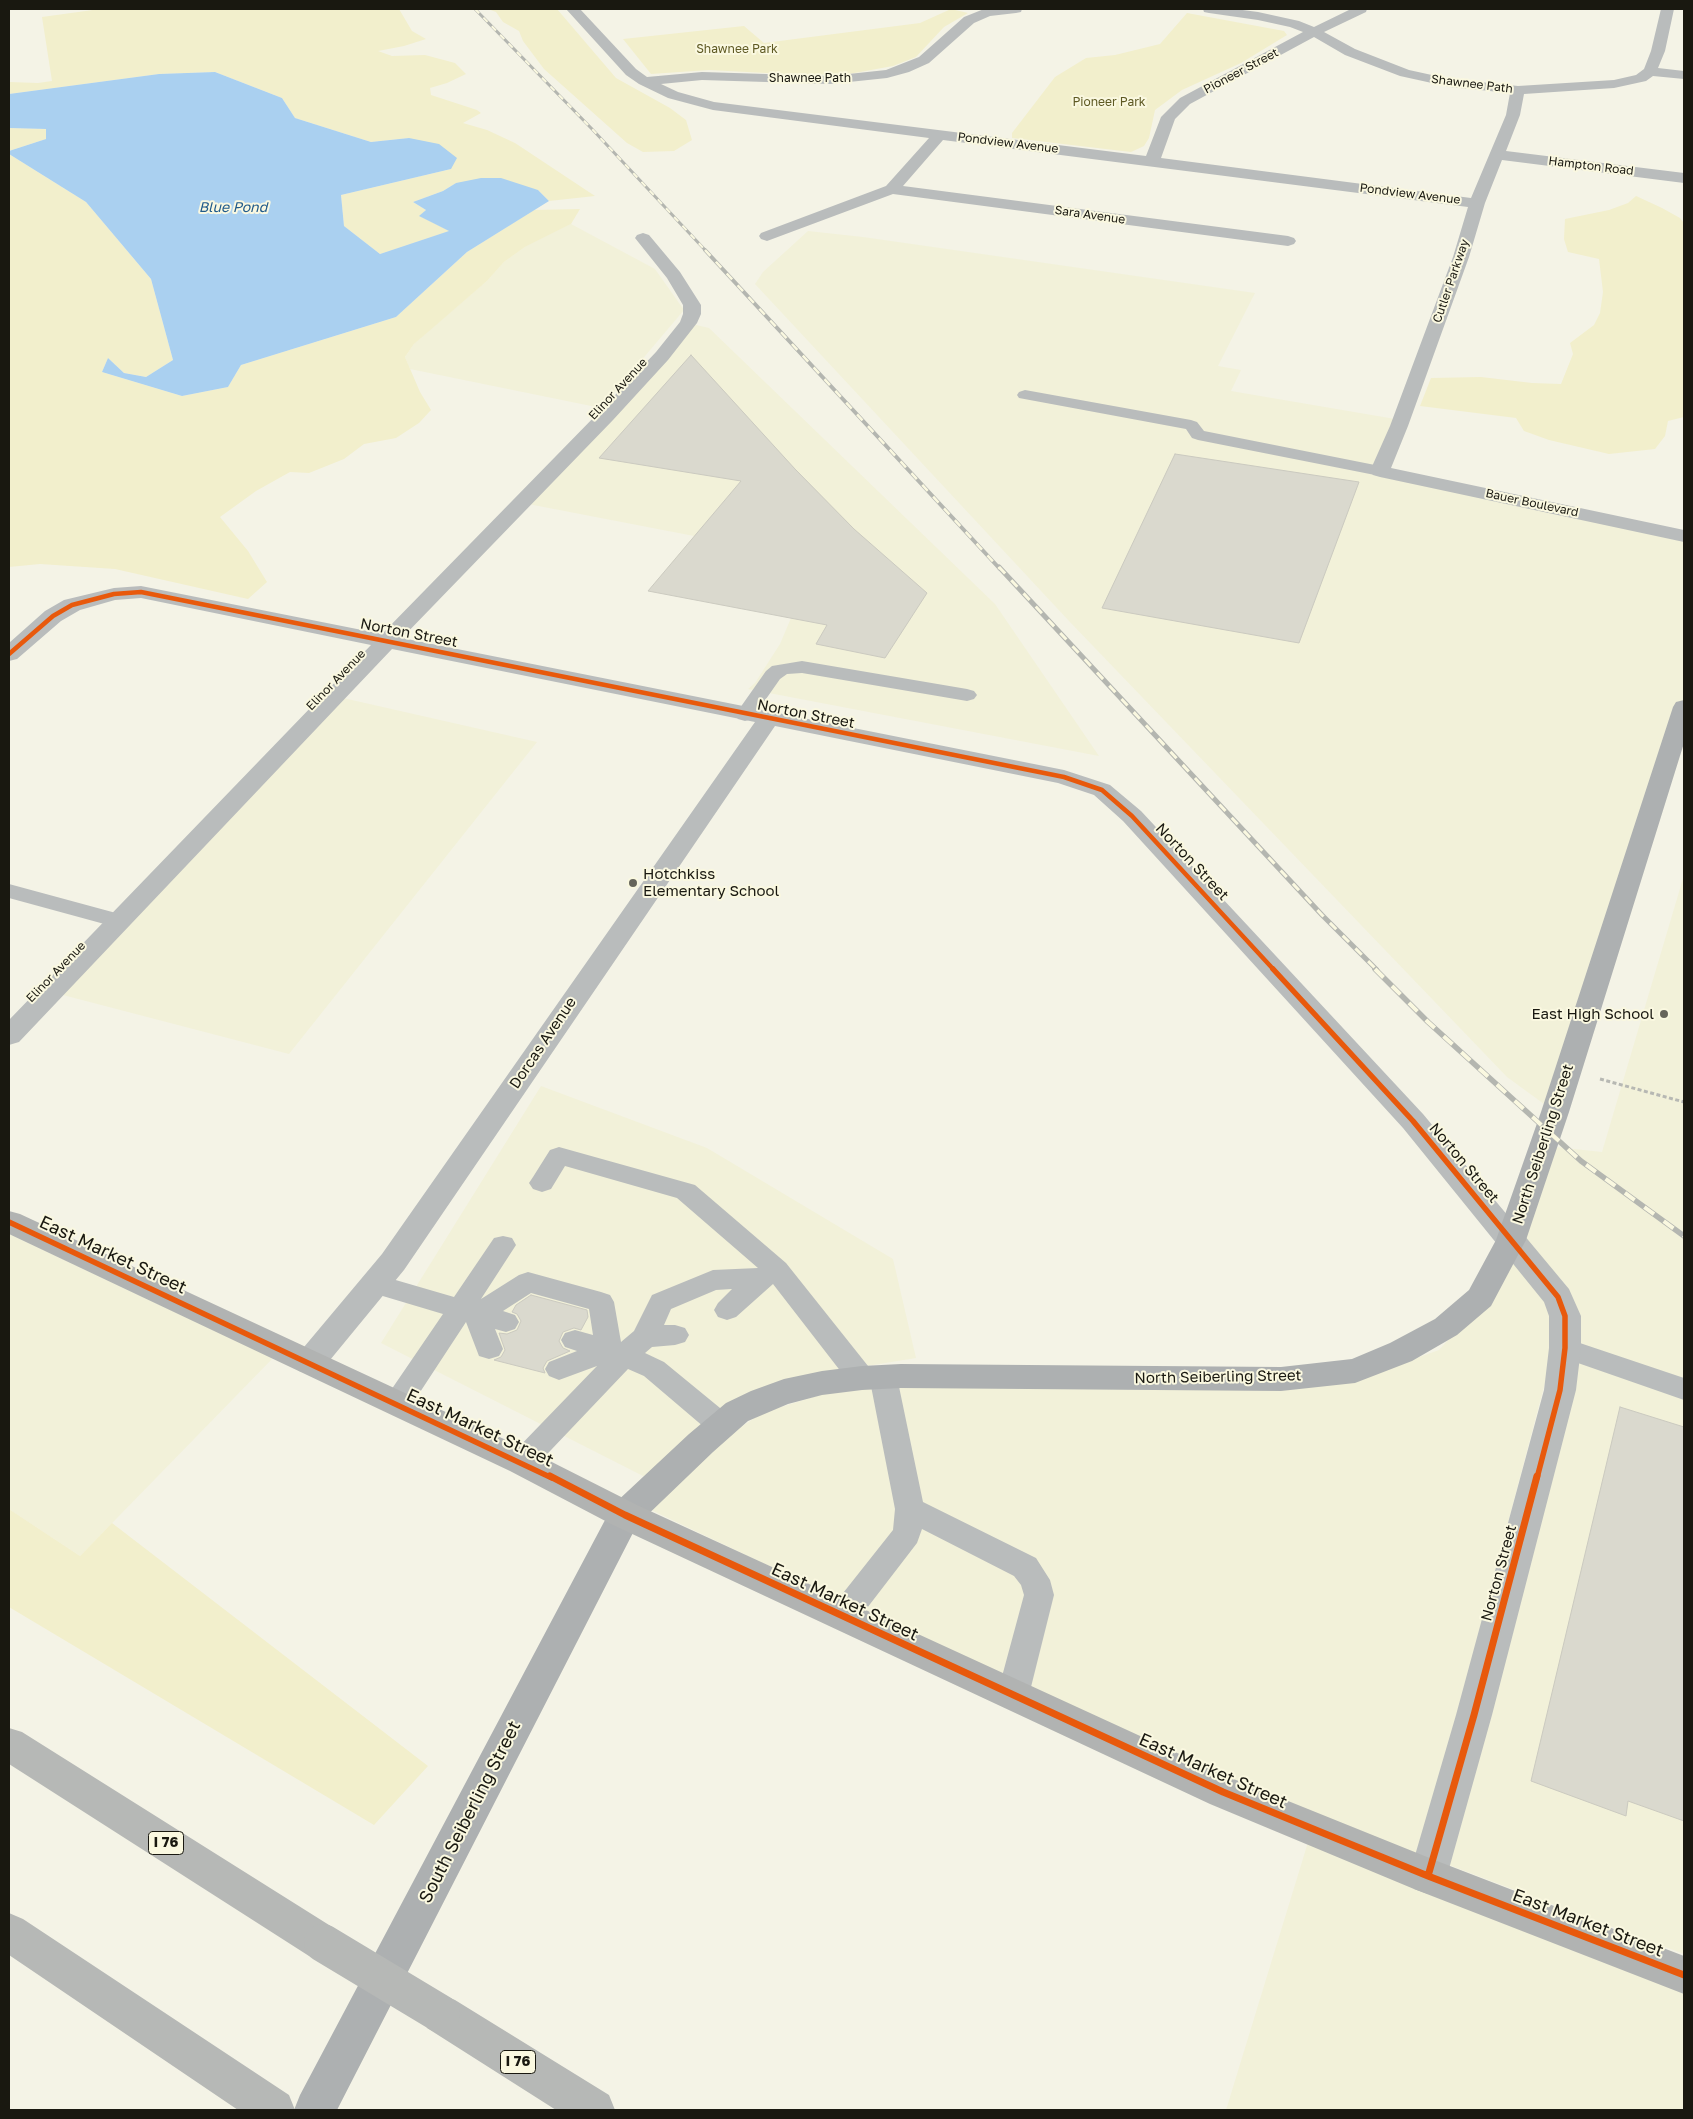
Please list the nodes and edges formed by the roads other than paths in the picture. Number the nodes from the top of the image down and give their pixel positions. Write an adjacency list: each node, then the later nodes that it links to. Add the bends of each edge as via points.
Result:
1 (573, 9): 10 (street, Pondview Avenue, via 631,72)
2 (1016, 9): 6 (street, Shawnee Path)
3 (1209, 9): 7 (street, Shawnee Path, via 1277,20)
4 (1361, 9): 7 (street, Pioneer Street)
5 (1668, 9): 8 (street)
6 (981, 10): 10 (street, Shawnee Path, via 924,60 886,74 830,80 702,76)
7 (1314, 32): 11 (street, Shawnee Path, via 1350,52 1406,73 1450,84); 14 (street, Pioneer Street, via 1185,101 1168,117)
8 (1650, 71): 9 (street); 11 (street, Shawnee Path, via 1641,78 1614,84)
9 (1684, 75)
10 (644, 81): 12 (street, Pondview Avenue, via 690,101 713,106)
11 (1518, 90): 13 (street, Cutler Parkway, via 1513,115)
12 (940, 134): 14 (street, Pondview Avenue); 16 (street)
13 (1498, 155): 15 (street, Hampton Road); 17 (street, Cutler Parkway)
14 (1152, 161): 17 (street, Pondview Avenue)
15 (1684, 178)
16 (892, 189): 18 (street); 20 (street, Sara Avenue)
17 (1477, 203): 22 (street, Cutler Parkway, via 1461,257)
18 (767, 236)
19 (643, 238): 24 (street, Elinor Avenue, via 688,296 692,314 688,322 662,356 606,416)
20 (1288, 241)
21 (1025, 396): 22 (lane, via 1191,425 1198,435)
22 (1380, 470): 23 (street, Bauer Boulevard)
23 (1684, 536)
24 (387, 641): 25 (street, Norton Street, via 141,592 114,594 72,605 53,616); 28 (street, Norton Street); 30 (street, Elinor Avenue)
25 (9, 654)
26 (967, 695): 28 (lane, via 802,667 787,668 772,675)
27 (1684, 707): 34 (street, North Seiberling Street)
28 (757, 717): 34 (street, Norton Street, via 1064,777 1102,790 1132,816 1413,1121); 37 (street, Dorcas Avenue, via 553,1028)
29 (9, 891): 30 (lane)
30 (119, 921): 31 (street, Elinor Avenue)
31 (9, 1036)
32 (542, 1183): 36 (lane, via 559,1156 686,1191)
33 (9, 1222): 47 (main road, East Market Street)
34 (1511, 1240): 44 (street, Norton Street, via 1558,1297 1565,1316); 49 (street, North Seiberling Street, via 1480,1298 1446,1327 1401,1352 1356,1371 1281,1379)
35 (503, 1245): 39 (lane)
36 (768, 1275): 38 (lane); 42 (lane, via 713,1280 661,1302); 49 (lane)
37 (375, 1284): 39 (lane); 47 (street, Dorcas Avenue)
38 (727, 1310)
39 (469, 1312): 40 (lane); 45 (lane); 46 (lane, via 528,1282 601,1302); 51 (lane)
40 (506, 1322)
41 (675, 1334): 42 (lane)
42 (645, 1337): 46 (lane)
43 (576, 1340): 46 (lane)
44 (1565, 1348): 50 (lane); 59 (street, Norton Street, via 1560,1390)
45 (489, 1349)
46 (617, 1352): 48 (lane); 52 (lane, via 654,1369); 53 (lane)
47 (310, 1362): 51 (main road, East Market Street)
48 (560, 1369)
49 (872, 1377): 52 (street, North Seiberling Street, via 784,1392 737,1412); 54 (lane)
50 (1684, 1389)
51 (397, 1404): 53 (main road, East Market Street)
52 (721, 1425): 55 (street, North Seiberling Street)
53 (522, 1462): 55 (main road, East Market Street)
54 (910, 1509): 56 (lane, via 907,1534); 57 (lane, via 1025,1567 1035,1580 1039,1595)
55 (625, 1514): 56 (main road, East Market Street); 63 (street, South Seiberling Street)
56 (843, 1616): 57 (main road, East Market Street)
57 (1014, 1695): 59 (main road, East Market Street, via 1223,1792)
58 (9, 1744): 64 (highway, I 76, bridge)
59 (1428, 1876): 61 (main road, East Market Street)
60 (9, 1932): 62 (highway)
61 (1684, 1976)
62 (260, 2102)
63 (314, 2110)
64 (594, 2110)

